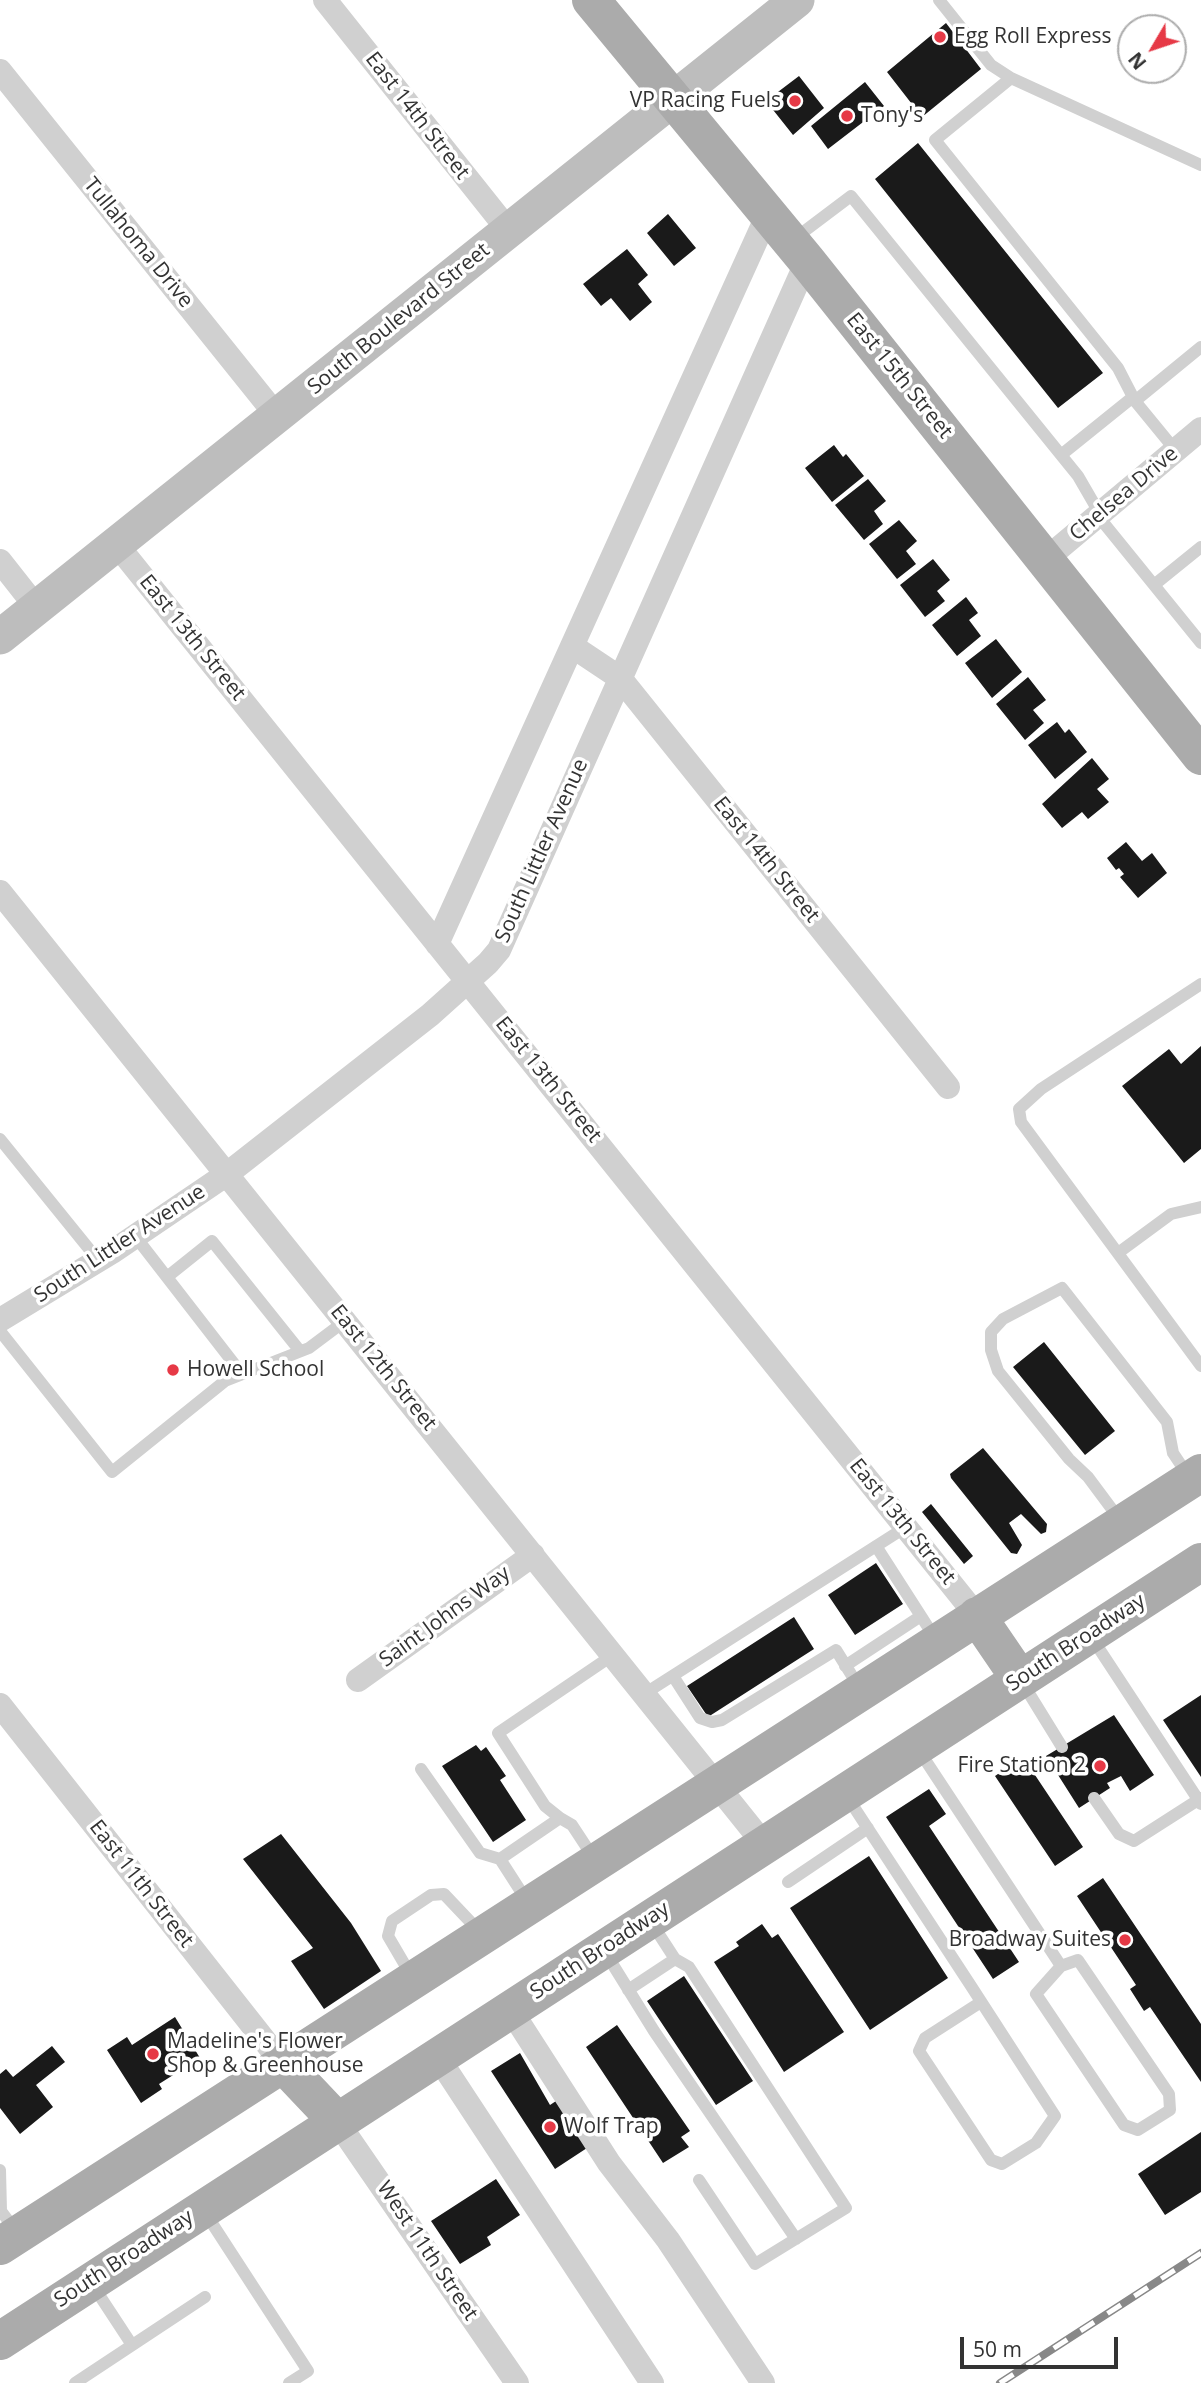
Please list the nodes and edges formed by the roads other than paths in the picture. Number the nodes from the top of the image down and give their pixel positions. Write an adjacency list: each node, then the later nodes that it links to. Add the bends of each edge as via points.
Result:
1 (325, 0): 9 (street, East 14th Street)
2 (591, 0): 7 (main road, East 15th Street)
3 (797, 0): 7 (main road, South Boulevard Street)
4 (939, 0): 6 (lane, via 991,65)
5 (0, 71): 13 (street, Tullahoma Drive)
6 (1011, 78): 8 (lane); 12 (lane, via 935,140 1118,368)
7 (674, 100): 9 (main road, South Boulevard Street); 10 (main road, East 15th Street)
8 (1201, 165)
9 (509, 231): 13 (main road, South Boulevard Street)
10 (789, 239): 16 (lane, via 851,196); 20 (main road, East 15th Street); 26 (street); 27 (street, South Littler Avenue)
11 (1201, 347): 12 (lane)
12 (1134, 399): 15 (lane); 16 (lane)
13 (277, 416): 18 (main road, South Boulevard Street)
14 (1201, 429): 15 (street, Chelsea Drive)
15 (1176, 451): 17 (street, Chelsea Drive)
16 (1061, 455): 17 (lane)
17 (1099, 515): 20 (street, Chelsea Drive); 22 (lane)
18 (117, 545): 23 (main road, South Boulevard Street); 30 (street, East 13th Street)
19 (1201, 547): 22 (lane)
20 (1046, 559): 28 (main road, East 15th Street)
21 (0, 561): 23 (street)
22 (1154, 585): 25 (lane)
23 (37, 608): 24 (main road, South Boulevard Street)
24 (0, 637)
25 (1201, 643)
26 (572, 646): 27 (street, East 14th Street); 30 (street)
27 (620, 678): 31 (street, South Littler Avenue, via 499,950); 33 (street, East 14th Street)
28 (1201, 756)
29 (0, 892): 35 (street, East 12th Street)
30 (438, 944): 31 (street, East 13th Street)
31 (468, 980): 35 (street, South Littler Avenue); 49 (street, East 13th Street)
32 (1201, 984): 38 (lane, via 1041,1089 1019,1109 1021,1122)
33 (948, 1087)
34 (0, 1139): 39 (lane)
35 (227, 1174): 37 (street, South Littler Avenue); 42 (street, East 12th Street)
36 (1201, 1207): 38 (lane, via 1171,1214)
37 (135, 1236): 39 (street, South Littler Avenue); 40 (lane)
38 (1118, 1252): 45 (lane)
39 (98, 1261): 41 (street, South Littler Avenue)
40 (167, 1276): 44 (lane, via 212,1241); 46 (lane)
41 (0, 1320)
42 (345, 1321): 44 (lane); 51 (street, East 12th Street)
43 (0, 1331): 46 (lane, via 113,1472 225,1381)
44 (300, 1351): 46 (lane)
45 (1201, 1366)
46 (242, 1374)
47 (1196, 1477): 48 (main road); 48 (lane, via 1173,1453 1167,1422 1062,1288 1003,1319 991,1332 998,1371)
48 (1122, 1524): 53 (main road)
49 (906, 1528): 50 (lane); 53 (street, East 13th Street)
50 (876, 1546): 54 (lane); 57 (lane)
51 (533, 1555): 56 (street, East 12th Street); 60 (street, Saint Johns Way)
52 (1200, 1564): 55 (main road, South Broadway)
53 (977, 1616): 54 (main road); 59 (main road)
54 (929, 1629): 58 (main road)
55 (1091, 1635): 59 (main road, South Broadway); 69 (lane)
56 (613, 1656): 61 (street, East 12th Street); 70 (lane, via 499,1733 545,1806)
57 (673, 1676): 58 (lane, via 700,1717 712,1723 836,1650); 61 (lane)
58 (853, 1678): 66 (main road)
59 (1020, 1679): 63 (main road, South Broadway); 64 (lane)
60 (358, 1680)
61 (644, 1695): 66 (street, East 12th Street)
62 (0, 1705): 87 (street, East 11th Street)
63 (916, 1746): 67 (main road, South Broadway); 81 (lane)
64 (1062, 1747)
65 (421, 1769): 73 (lane, via 480,1853)
66 (716, 1783): 72 (street, East 12th Street); 74 (main road)
67 (844, 1792): 71 (lane); 72 (main road, South Broadway)
68 (1094, 1798): 69 (lane, via 1119,1834 1134,1841)
69 (1200, 1801)
70 (560, 1818): 73 (lane); 74 (lane, via 572,1825)
71 (868, 1828): 75 (lane); 84 (lane)
72 (764, 1844): 77 (main road, South Broadway)
73 (500, 1859): 76 (lane)
74 (596, 1861): 76 (main road)
75 (789, 1882)
76 (529, 1904): 78 (main road)
77 (649, 1919): 79 (main road, South Broadway); 80 (lane)
78 (482, 1934): 82 (main road); 82 (lane, via 444,1894 431,1895 391,1921 388,1936)
79 (603, 1949): 83 (lane); 85 (main road, South Broadway)
80 (675, 1959): 83 (lane); 93 (lane, via 696,1976 846,2208)
81 (1061, 1966): 81 (lane, via 1078,1960 1169,2094 1170,2110 1138,2130 1124,2125 1036,1994)
82 (413, 1979): 87 (main road)
83 (628, 1990): 93 (lane)
84 (981, 2002): 84 (lane, via 1055,2116 1036,2143 1002,2164 991,2160 919,2051 925,2038)
85 (510, 2010): 86 (main road, South Broadway); 102 (street, via 609,2163 668,2240)
86 (437, 2056): 88 (main road, South Broadway); 101 (street)
87 (282, 2064): 88 (main road); 92 (main road)
88 (336, 2120): 91 (main road, South Broadway); 100 (street, West 11th Street)
89 (0, 2170): 92 (lane)
90 (699, 2180): 93 (lane, via 755,2264)
91 (202, 2208): 94 (main road, South Broadway); 99 (lane, via 308,2371)
92 (5, 2226)
93 (796, 2239)
94 (90, 2281): 96 (main road, South Broadway); 97 (lane)
95 (205, 2297): 97 (lane)
96 (0, 2341)
97 (132, 2346): 98 (lane)
98 (75, 2383)
99 (289, 2383)
100 (517, 2383)
101 (652, 2383)
102 (763, 2383)

